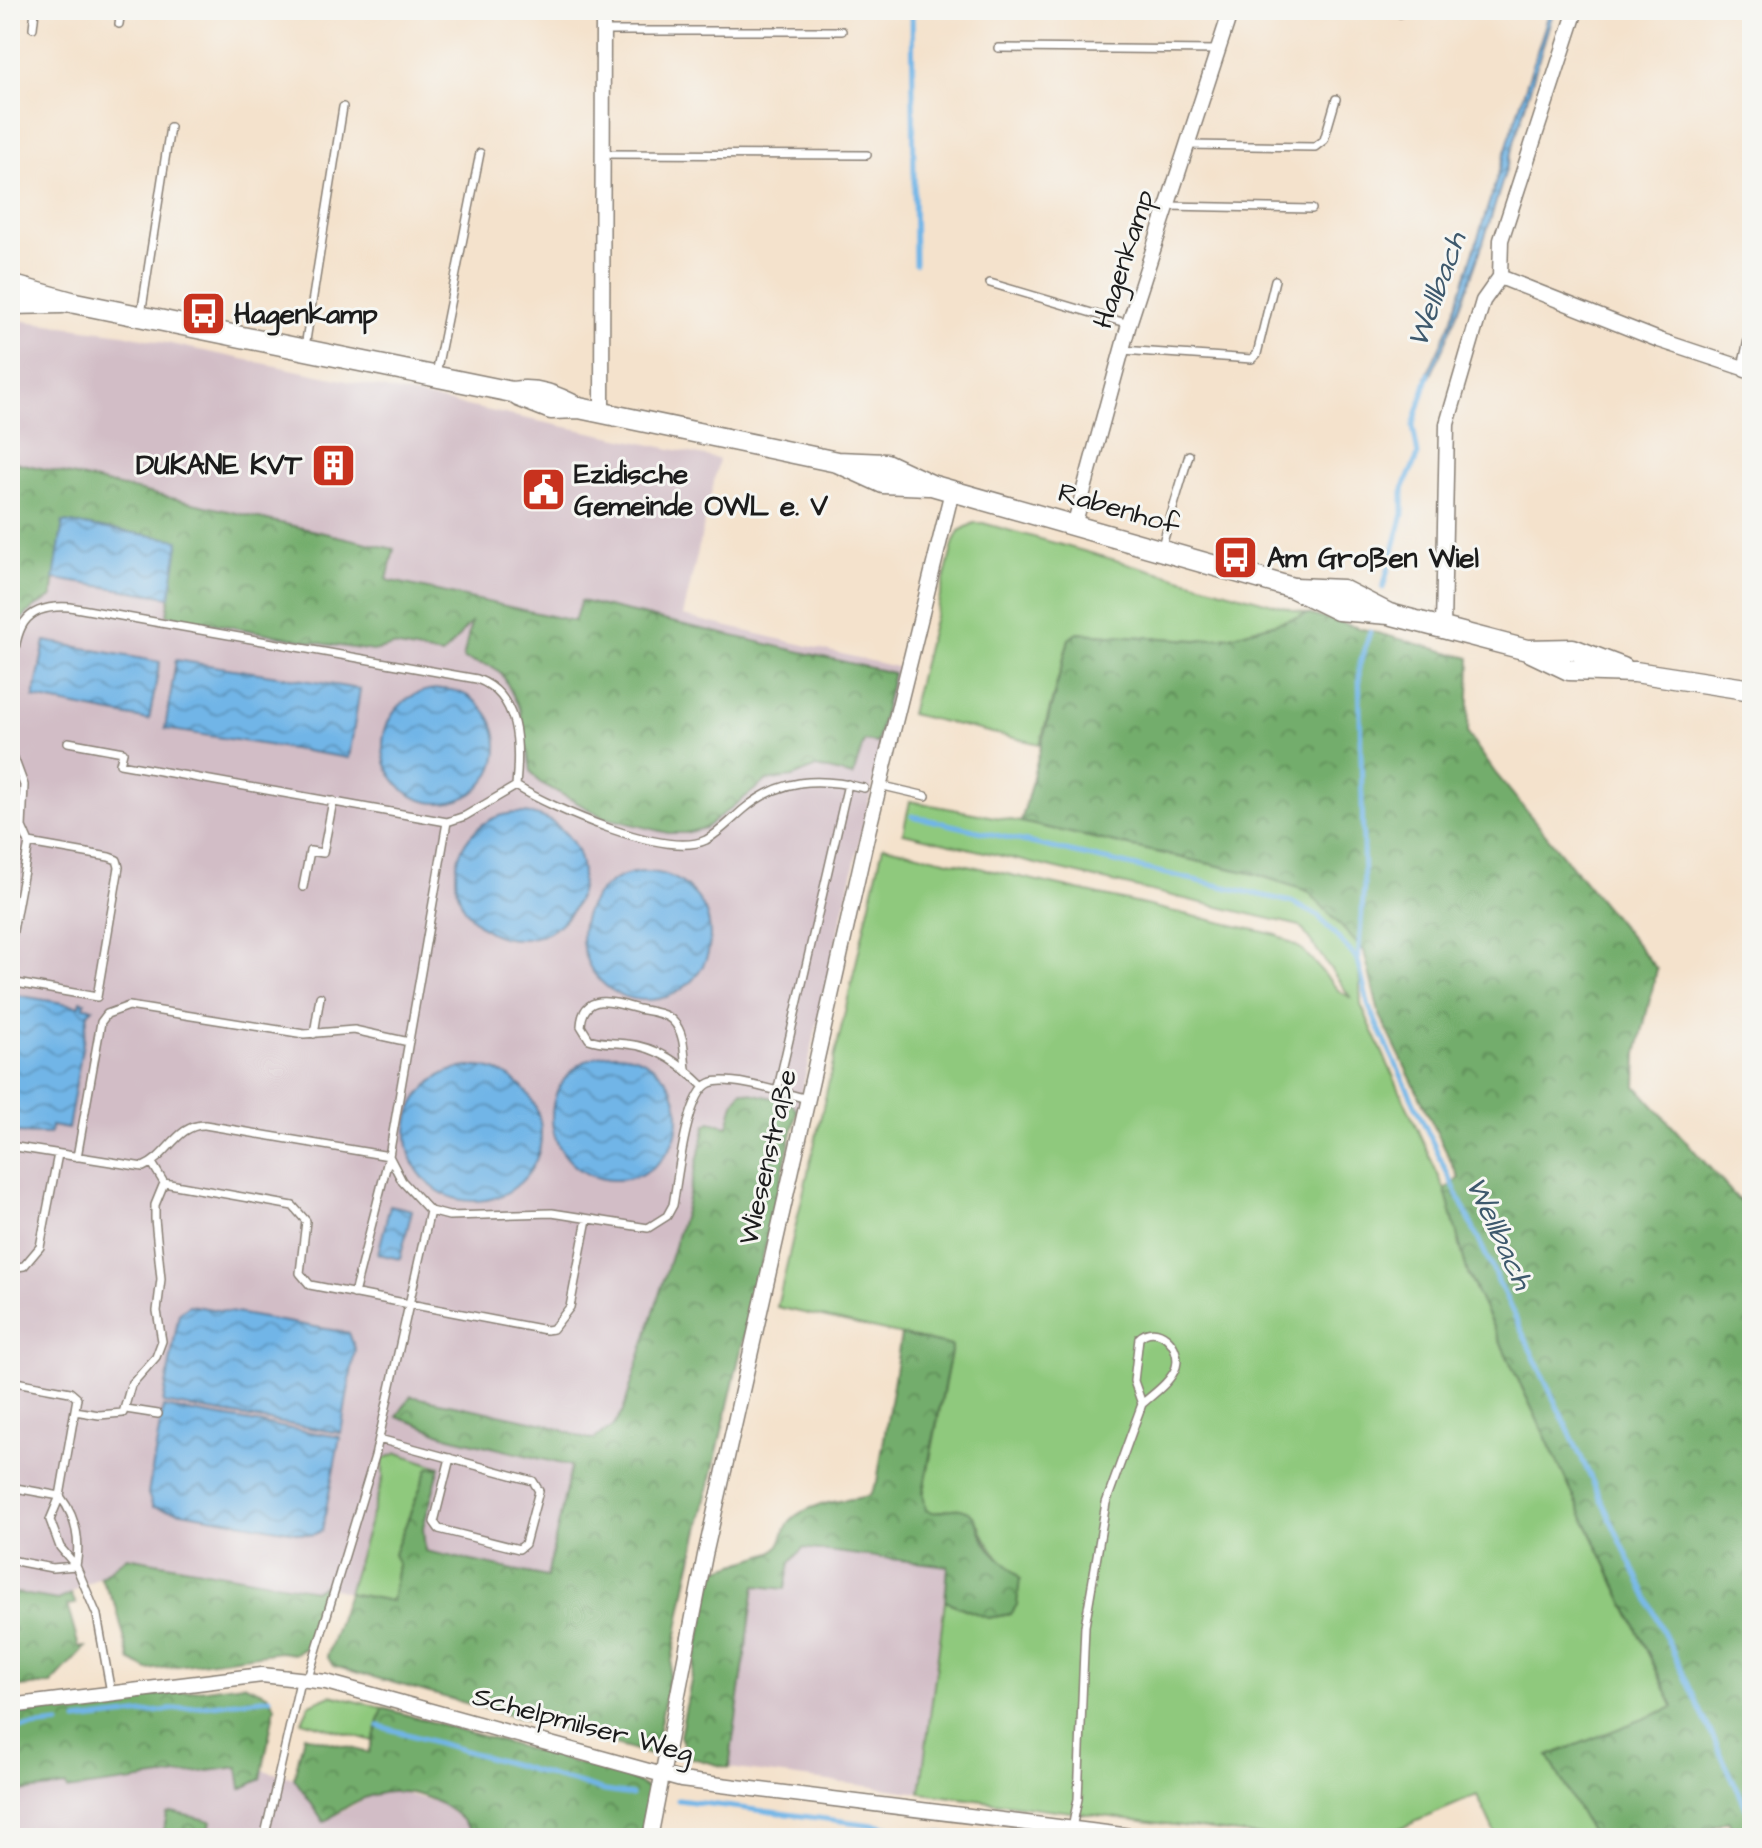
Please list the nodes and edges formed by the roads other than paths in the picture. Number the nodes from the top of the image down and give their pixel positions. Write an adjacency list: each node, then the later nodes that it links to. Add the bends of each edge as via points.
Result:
1 (35, 10): 7 (lane)
2 (121, 10): 6 (lane)
3 (603, 10): 8 (street)
4 (1231, 10): 11 (street, Hagenkamp)
5 (1576, 10): 21 (street, via 1501,240)
6 (119, 24)
7 (33, 28)
8 (604, 31): 9 (lane); 17 (street)
9 (842, 31)
10 (998, 48): 11 (lane)
11 (1219, 50): 15 (street, Hagenkamp)
12 (1336, 99): 15 (lane, via 1324,140 1315,147)
13 (343, 107): 30 (lane)
14 (170, 127): 27 (lane)
15 (1189, 145): 19 (street, Hagenkamp)
16 (480, 153): 33 (lane)
17 (603, 154): 18 (lane); 34 (street)
18 (867, 155)
19 (1168, 206): 20 (lane); 28 (street, Hagenkamp)
20 (1312, 209)
21 (1500, 277): 32 (street); 39 (street, via 1483,301 1447,424)
22 (1275, 280): 31 (lane, via 1252,359)
23 (990, 283): 28 (lane)
24 (10, 285): 25 (street, Rabenhof)
25 (75, 303): 26 (street, Rabenhof); 27 (street, Rabenhof)
26 (10, 304)
27 (141, 315): 30 (street, Rabenhof)
28 (1129, 324): 31 (street, Hagenkamp)
29 (1752, 338): 32 (street)
30 (305, 349): 33 (street, Rabenhof)
31 (1122, 350): 37 (street, Hagenkamp)
32 (1749, 370)
33 (436, 376): 34 (street, Rabenhof, via 512,392 552,394)
34 (602, 413): 36 (street, Rabenhof, via 837,462 886,464)
35 (1189, 455): 38 (lane)
36 (952, 491): 37 (street, Rabenhof); 46 (street, Wiesenstraße)
37 (1074, 526): 38 (street, Rabenhof)
38 (1161, 550): 39 (street, Rabenhof, via 1293,588 1338,610 1389,614)
39 (1443, 628): 41 (street, Rabenhof, via 1527,650 1569,670 1635,672)
40 (10, 686): 45 (lane, via 23,621 37,610 57,606 477,679 500,691 513,719)
41 (1752, 690)
42 (68, 742): 48 (lane, via 123,752 120,764)
43 (10, 747): 50 (lane, via 24,785 22,827)
44 (848, 784): 45 (lane, via 786,784 757,798 706,840 689,844 607,828); 46 (lane); 59 (lane)
45 (516, 786): 49 (lane)
46 (872, 786): 47 (lane); 60 (street, Wiesenstraße)
47 (926, 796)
48 (333, 801): 49 (lane); 51 (lane, via 323,853 310,851)
49 (447, 822): 56 (lane)
50 (29, 843): 52 (lane); 53 (lane, via 109,857 119,867 97,997)
51 (303, 887)
52 (10, 947)
53 (10, 982)
54 (320, 997): 55 (lane)
55 (314, 1034): 56 (lane, via 354,1030); 64 (lane, via 119,1008 101,1022)
56 (409, 1042): 63 (lane)
57 (686, 1069): 57 (lane, via 632,1044 589,1039 581,1026 584,1009 609,1000 667,1017 682,1034); 58 (lane)
58 (704, 1087): 59 (lane, via 722,1081); 68 (lane, via 692,1108 667,1216 648,1228)
59 (777, 1092): 60 (lane)
60 (808, 1099): 86 (street, Wiesenstraße, via 705,1555)
61 (10, 1146): 62 (lane)
62 (58, 1154): 64 (lane); 69 (lane, via 40,1247 24,1266)
63 (389, 1156): 65 (lane, via 195,1124); 67 (lane, via 402,1181); 70 (lane)
64 (77, 1157): 65 (lane, via 135,1167)
65 (152, 1163): 66 (lane)
66 (164, 1183): 70 (lane, via 293,1206 306,1221 300,1273 310,1285); 74 (lane, via 155,1205 162,1341 156,1357 131,1385)
67 (430, 1211): 68 (lane, via 449,1216 536,1212); 71 (lane)
68 (587, 1219): 71 (lane, via 570,1307 553,1329)
69 (10, 1268)
70 (354, 1294): 71 (lane)
71 (409, 1304): 77 (lane)
72 (10, 1381): 75 (lane, via 74,1393)
73 (1142, 1404): 73 (lane, via 1134,1381 1135,1354 1139,1338 1155,1331 1176,1349 1176,1366); 87 (lane, via 1106,1503 1094,1566)
74 (126, 1409): 75 (lane, via 99,1415); 76 (lane)
75 (75, 1411): 80 (lane)
76 (158, 1414)
77 (379, 1439): 78 (lane); 83 (lane)
78 (450, 1458): 78 (lane, via 533,1481 539,1491 525,1544 519,1549 439,1529 434,1522)
79 (10, 1487): 80 (lane)
80 (60, 1496): 82 (lane, via 73,1514 79,1542); 82 (lane, via 50,1520 60,1547)
81 (10, 1560): 82 (lane, via 52,1568)
82 (76, 1566): 84 (lane, via 99,1621)
83 (304, 1678): 84 (street, Schelpmilser Weg, via 251,1676); 86 (street, Schelpmilser Weg); 88 (lane)
84 (111, 1693): 85 (street, Schelpmilser Weg)
85 (10, 1706)
86 (663, 1776): 87 (street, Schelpmilser Weg); 90 (street, Wiesenstraße)
87 (1072, 1828): 91 (street, Schelpmilser Weg)
88 (267, 1834): 89 (lane)
89 (257, 1838)
90 (650, 1838)
91 (1147, 1838)

